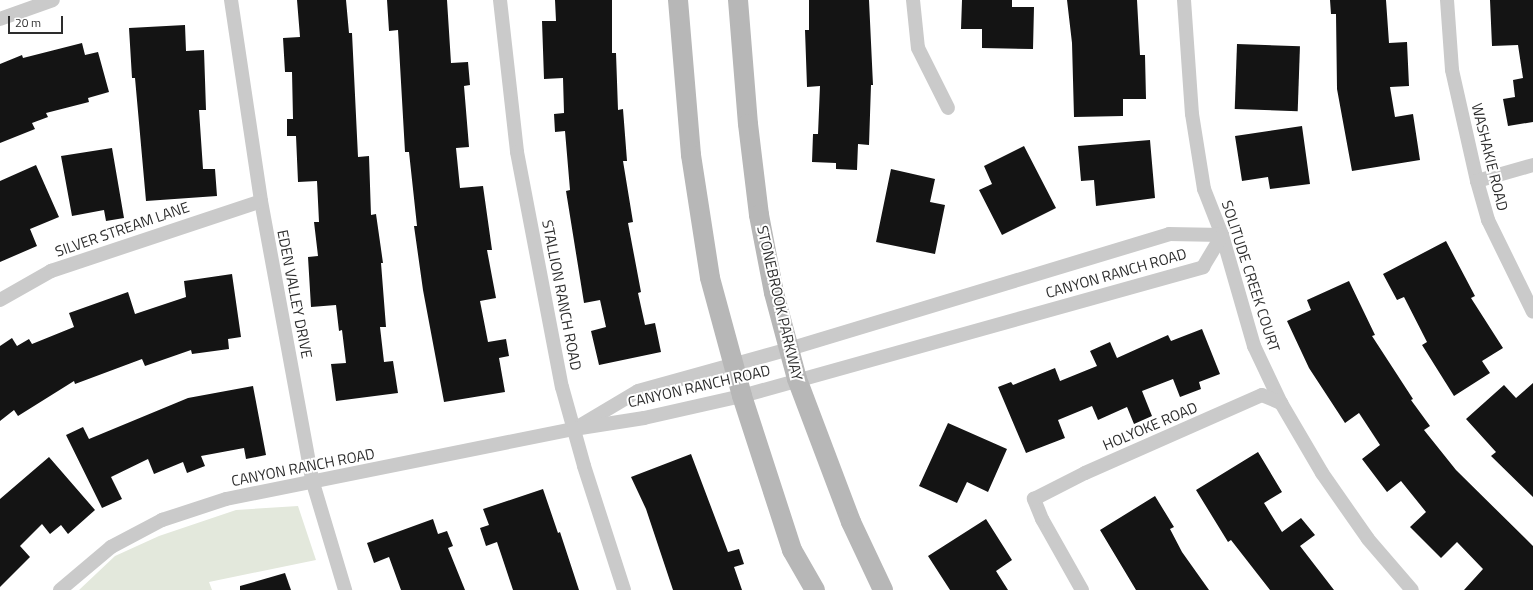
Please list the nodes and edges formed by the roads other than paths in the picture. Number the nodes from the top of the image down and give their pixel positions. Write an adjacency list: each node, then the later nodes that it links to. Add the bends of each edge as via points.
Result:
1 (53, 0): 9 (street)
2 (231, 0): 13 (street, EDEN VALLEY DRIVE)
3 (500, 0): 22 (street, STALLION RANCH ROAD, via 517,152 562,387)
4 (678, 0): 18 (main road, via 691,155 701,227 710,278)
5 (738, 0): 17 (main road, STONEBROOK PARKWAY, via 748,124 759,215 774,292)
6 (913, 0): 10 (street, via 918,48)
7 (1184, 0): 14 (street, SOLITUDE CREEK COURT, via 1188,76 1197,152 1204,190)
8 (1447, 0): 12 (street, WASHAKIE ROAD, via 1452,70)
9 (0, 19)
10 (948, 108)
11 (1533, 165): 12 (street)
12 (1477, 182): 16 (street, WASHAKIE ROAD, via 1488,220)
13 (261, 201): 15 (street, SILVER STREAM LANE, via 51,271); 23 (street, EDEN VALLEY DRIVE)
14 (1222, 235): 17 (street, CANYON RANCH ROAD, via 1170,234); 19 (street, CANYON RANCH ROAD, via 1203,267); 21 (street, SOLITUDE CREEK COURT, via 1254,346)
15 (0, 300)
16 (1533, 312)
17 (789, 349): 18 (street, CANYON RANCH ROAD); 19 (main road, STONEBROOK PARKWAY)
18 (732, 364): 20 (main road); 22 (street, CANYON RANCH ROAD, via 638,391)
19 (797, 379): 20 (street, CANYON RANCH ROAD); 28 (main road, STONEBROOK PARKWAY, via 851,522)
20 (742, 396): 22 (street, CANYON RANCH ROAD, via 644,418); 27 (main road, via 792,550)
21 (1281, 403): 29 (street, HOLYOKE ROAD, via 1262,395 1085,473 1034,499 1042,519); 30 (street, SOLITUDE CREEK COURT, via 1344,506)
22 (574, 429): 23 (street, CANYON RANCH ROAD); 26 (street, STALLION RANCH ROAD)
23 (313, 483): 24 (street, CANYON RANCH ROAD, via 226,499 162,520 111,547); 25 (street, EDEN VALLEY DRIVE)
24 (60, 590)
25 (344, 590)
26 (624, 590)
27 (815, 590)
28 (883, 590)
29 (1082, 590)
30 (1412, 590)

